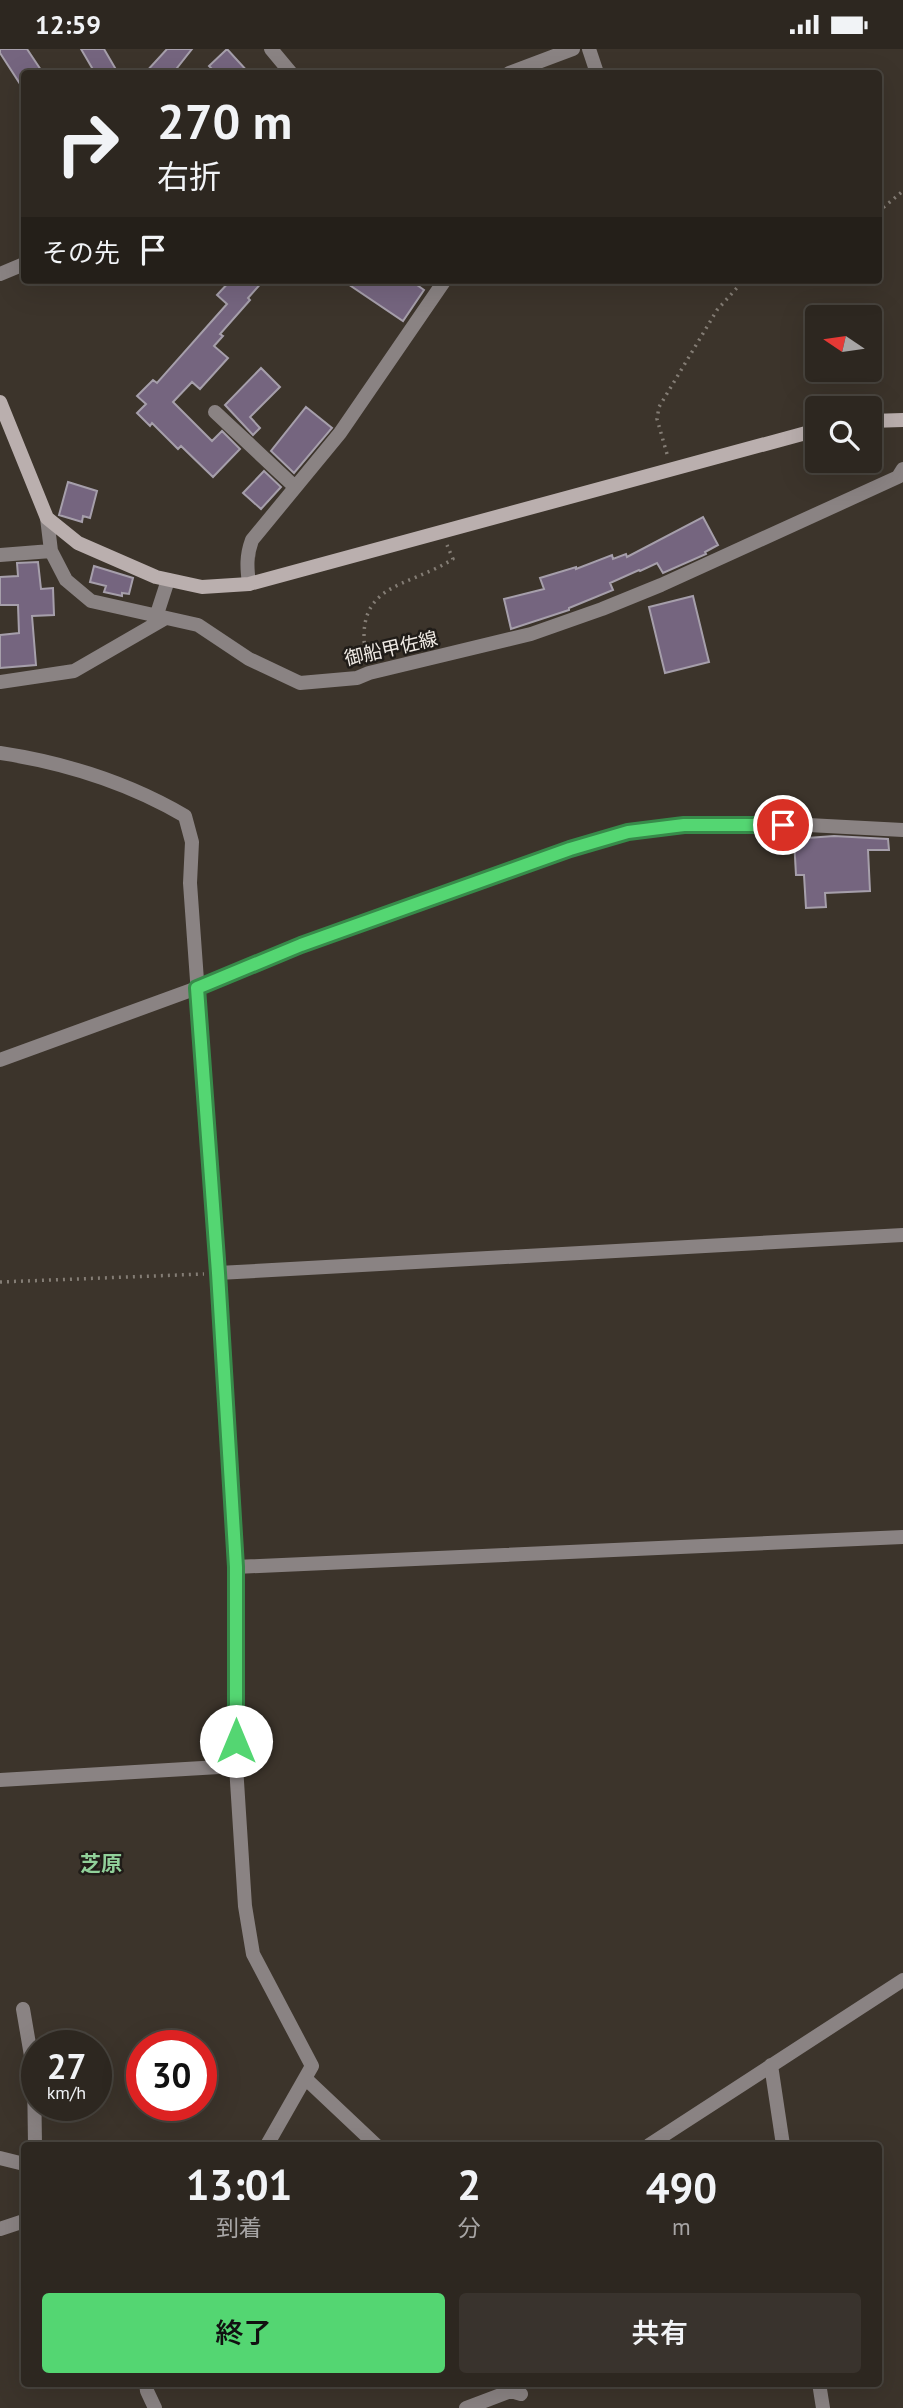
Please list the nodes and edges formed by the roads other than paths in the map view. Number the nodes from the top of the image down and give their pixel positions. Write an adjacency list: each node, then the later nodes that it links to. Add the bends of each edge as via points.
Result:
1 (271, 49): 4 (street)
2 (573, 49): 5 (street)
3 (589, 49): 6 (street)
4 (288, 70)
5 (517, 70)
6 (596, 70)
7 (21, 265): 8 (street)
8 (0, 274)
9 (442, 284): 16 (street, via 340,433)
10 (0, 402): 17 (main road, 御船甲佐線)
11 (215, 412): 16 (street)
12 (903, 420): 13 (main road)
13 (882, 421)
14 (805, 433): 21 (main road)
15 (903, 469): 22 (street, 御船甲佐線, via 898,477 614,604 531,634 357,678 300,683 249,659 198,625)
16 (295, 487): 21 (street, via 252,540 247,553)
17 (47, 518): 18 (street, 御船甲佐線); 20 (main road, via 78,543)
18 (51, 551): 19 (street); 22 (street, 御船甲佐線, via 66,580 91,601)
19 (0, 555)
20 (167, 580): 21 (main road, via 202,587); 22 (street)
21 (249, 584)
22 (160, 618): 23 (street, via 74,671)
23 (0, 682)
24 (0, 753): 26 (street, via 46,760 118,782 185,816 191,842)
25 (903, 830): 26 (street, via 698,825 628,832 301,945)
26 (197, 988): 27 (street); 29 (street)
27 (0, 1060)
28 (903, 1235): 29 (street)
29 (218, 1273): 31 (street)
30 (903, 1537): 31 (street)
31 (236, 1567): 32 (street)
32 (236, 1766): 33 (street); 37 (street, via 245,1906 253,1954 312,2066)
33 (0, 1780)
34 (903, 1980): 36 (street)
35 (23, 2009): 38 (street, via 34,2073)
36 (771, 2065): 41 (street); 42 (street)
37 (305, 2078): 39 (street); 40 (street)
38 (34, 2142)
39 (269, 2142)
40 (373, 2142)
41 (654, 2142)
42 (783, 2142)
43 (0, 2158): 44 (street)
44 (21, 2163)
45 (21, 2222): 46 (street)
46 (0, 2229)
47 (146, 2387): 50 (street)
48 (820, 2387): 52 (street)
49 (521, 2394): 51 (street, via 511,2391)
50 (155, 2408)
51 (466, 2408)
52 (823, 2408)

